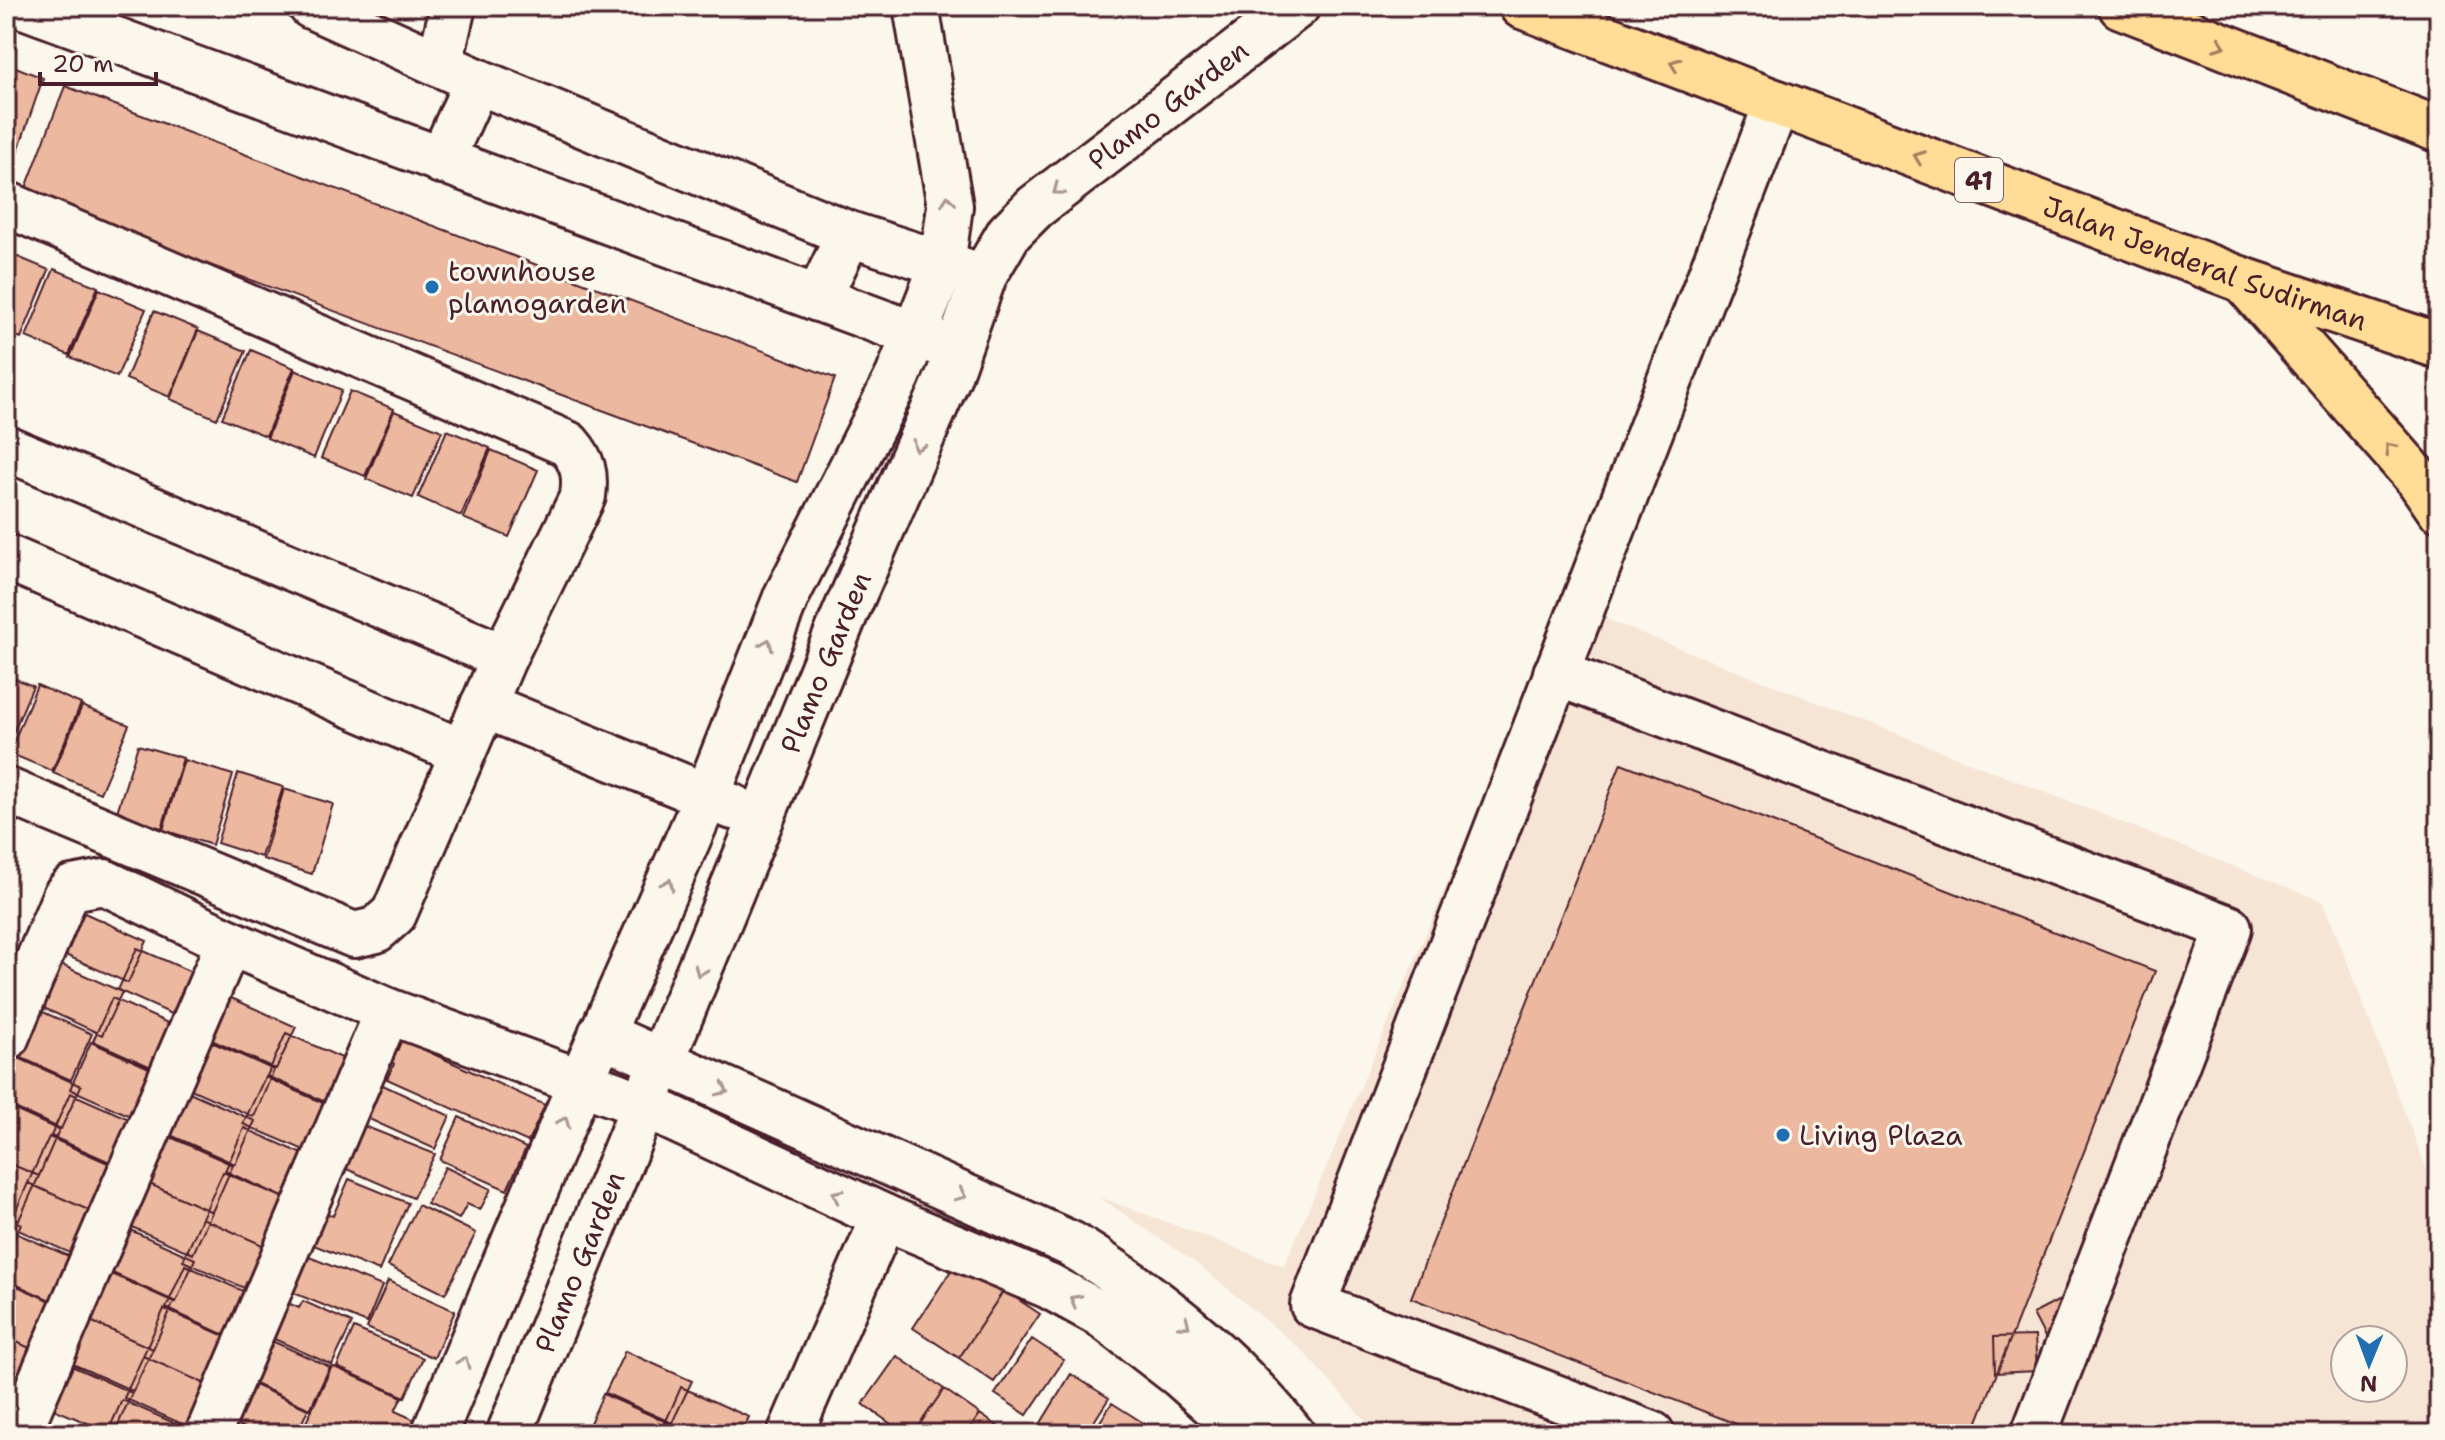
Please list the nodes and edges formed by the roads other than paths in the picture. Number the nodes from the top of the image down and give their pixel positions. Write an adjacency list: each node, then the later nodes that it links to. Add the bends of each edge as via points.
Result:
1 (24, 6): 11 (street)
2 (311, 6): 8 (street)
3 (453, 6): 8 (street)
4 (916, 6): 14 (street, Plamo Garden, one-way to 4, via 950,206)
5 (1297, 6): 15 (street, Plamo Garden, one-way to 15, via 1035,207 1009,233)
6 (1522, 6): 9 (highway, Jalan Jenderal Sudirman / 41, one-way to 6)
7 (2121, 6): 10 (highway, one-way to 10)
8 (459, 72): 11 (street); 13 (street)
9 (1777, 103): 16 (highway, Jalan Jenderal Sudirman / 41, one-way to 9); 25 (street)
10 (2439, 130)
11 (441, 161): 17 (street)
12 (6, 204): 24 (street, via 568,444 580,458 583,496)
13 (849, 234): 14 (street); 17 (street)
14 (942, 266): 15 (street); 18 (street, Plamo Garden)
15 (984, 276): 20 (street, Plamo Garden)
16 (2243, 280): 19 (highway, Jalan Jenderal Sudirman / 41); 22 (highway, one-way to 16)
17 (818, 299): 18 (street)
18 (916, 335): 20 (street); 29 (street, Plamo Garden, one-way to 18, via 787,595)
19 (2439, 346)
20 (957, 350): 30 (street, Plamo Garden, one-way to 30)
21 (6, 448): 24 (street)
22 (2439, 509)
23 (6, 557): 27 (street)
24 (504, 657): 26 (street)
25 (1556, 673): 46 (street, via 1313,1305); 47 (street, via 2229,928)
26 (483, 705): 27 (street); 29 (street)
27 (462, 752): 28 (street, via 394,914 376,930 354,935)
28 (6, 790)
29 (707, 796): 30 (street); 33 (street, Plamo Garden, one-way to 29)
30 (762, 818): 35 (street, Plamo Garden, one-way to 35)
31 (229, 942): 32 (street); 34 (street, via 104,882 72,888); 40 (street)
32 (388, 1011): 36 (street); 41 (street)
33 (601, 1034): 35 (street); 36 (street, Plamo Garden)
34 (6, 1038)
35 (661, 1063): 37 (street, Plamo Garden); 45 (street, one-way to 45, via 1071,1244 1134,1283 1211,1344)
36 (581, 1081): 37 (street); 39 (street, Plamo Garden, one-way to 36)
37 (646, 1106): 38 (street, one-way to 37); 42 (street, Plamo Garden)
38 (884, 1217): 43 (street); 44 (street, one-way to 38, via 1102,1315 1049,1286)
39 (441, 1432)
40 (18, 1434)
41 (208, 1434)
42 (509, 1434)
43 (790, 1434)
44 (1246, 1434)
45 (1292, 1434)
46 (1652, 1434)
47 (2034, 1434)

